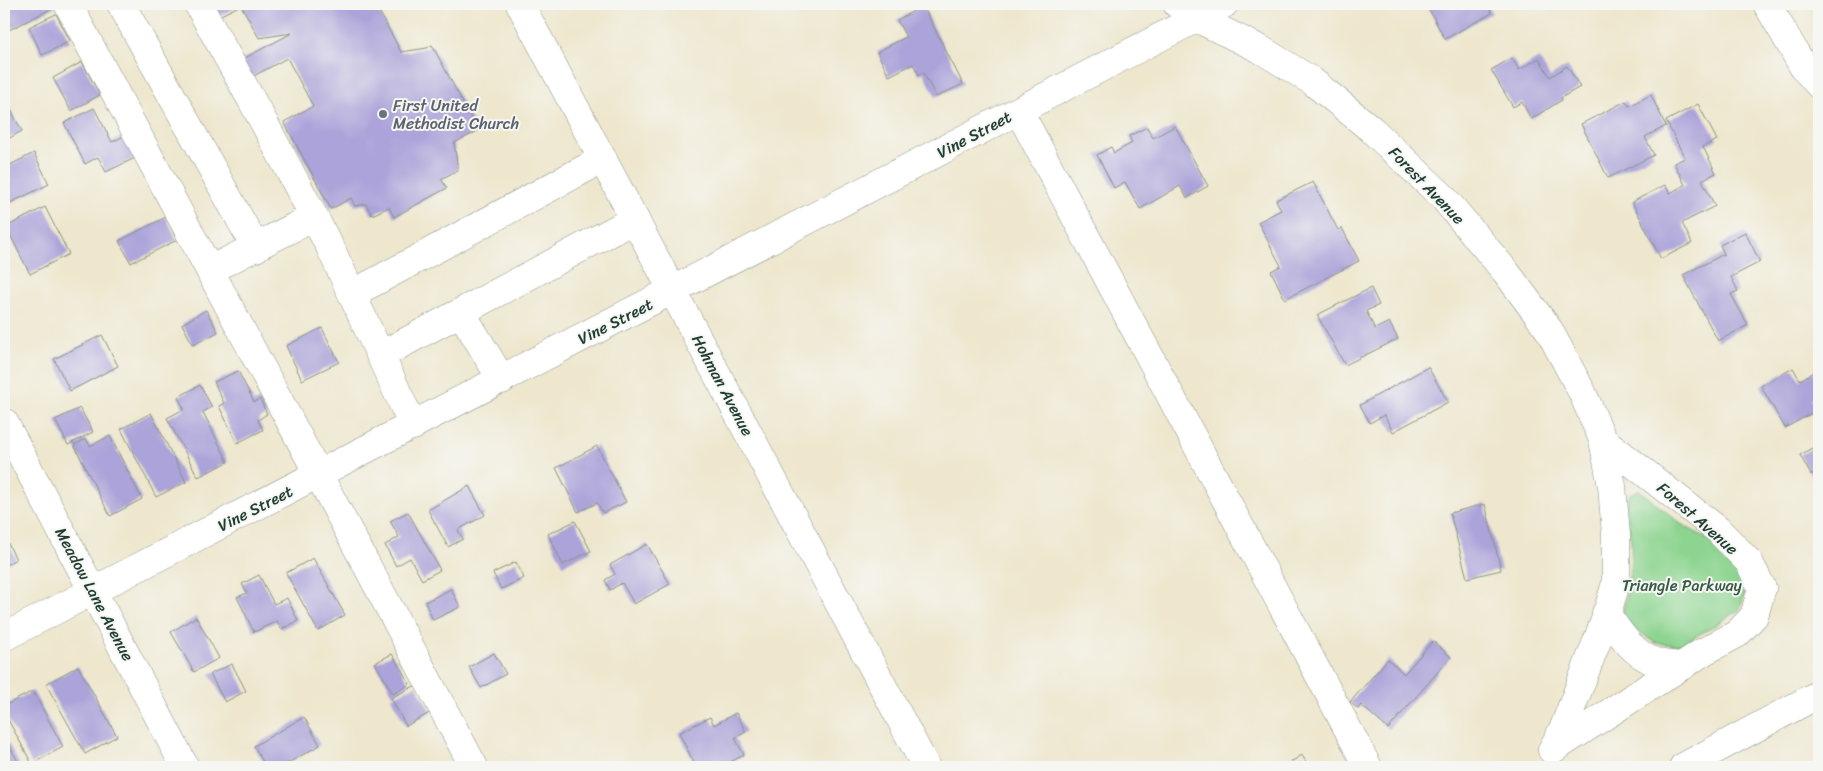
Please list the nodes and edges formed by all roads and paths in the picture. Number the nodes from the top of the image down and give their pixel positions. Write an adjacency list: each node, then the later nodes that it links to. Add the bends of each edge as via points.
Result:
1 (68, 4): 14 (street)
2 (121, 4): 13 (street)
3 (198, 4): 11 (street)
4 (520, 4): 10 (street, Hohman Avenue)
5 (1224, 4): 7 (street, Vine Street)
6 (1767, 4): 8 (street, via 1804,68)
7 (1187, 11): 9 (street, Vine Street); 22 (street, Forest Avenue, via 1260,49 1312,81 1371,129 1442,196 1506,272 1549,330)
8 (1819, 85)
9 (1019, 111): 15 (street, Vine Street); 33 (street)
10 (603, 159): 12 (street, Hohman Avenue); 16 (street)
11 (314, 217): 13 (street); 16 (street)
12 (635, 220): 15 (street, Hohman Avenue); 17 (street)
13 (256, 248): 14 (street)
14 (210, 270): 23 (street)
15 (673, 291): 19 (street, Vine Street); 32 (street, Hohman Avenue)
16 (352, 294): 18 (street)
17 (461, 312): 18 (street); 19 (street)
18 (381, 356): 21 (street)
19 (502, 380): 21 (street, Vine Street)
20 (4, 422): 24 (street, Meadow Lane Avenue)
21 (413, 426): 23 (street, Vine Street)
22 (1603, 440): 25 (street, Forest Avenue, via 1612,486 1616,535 1616,583); 27 (street, Forest Avenue, via 1718,530 1749,562 1762,588 1754,616 1737,634)
23 (318, 475): 24 (street, Vine Street); 31 (street)
24 (94, 591): 26 (street, Vine Street); 30 (street, Meadow Lane Avenue)
25 (1606, 613): 27 (street, via 1638,653 1657,662); 29 (street, Forest Avenue, via 1564,727)
26 (4, 638)
27 (1683, 666): 29 (street, Forest Avenue)
28 (1819, 694): 34 (street)
29 (1544, 758)
30 (185, 767)
31 (474, 767)
32 (926, 767)
33 (1368, 767)
34 (1683, 767)

